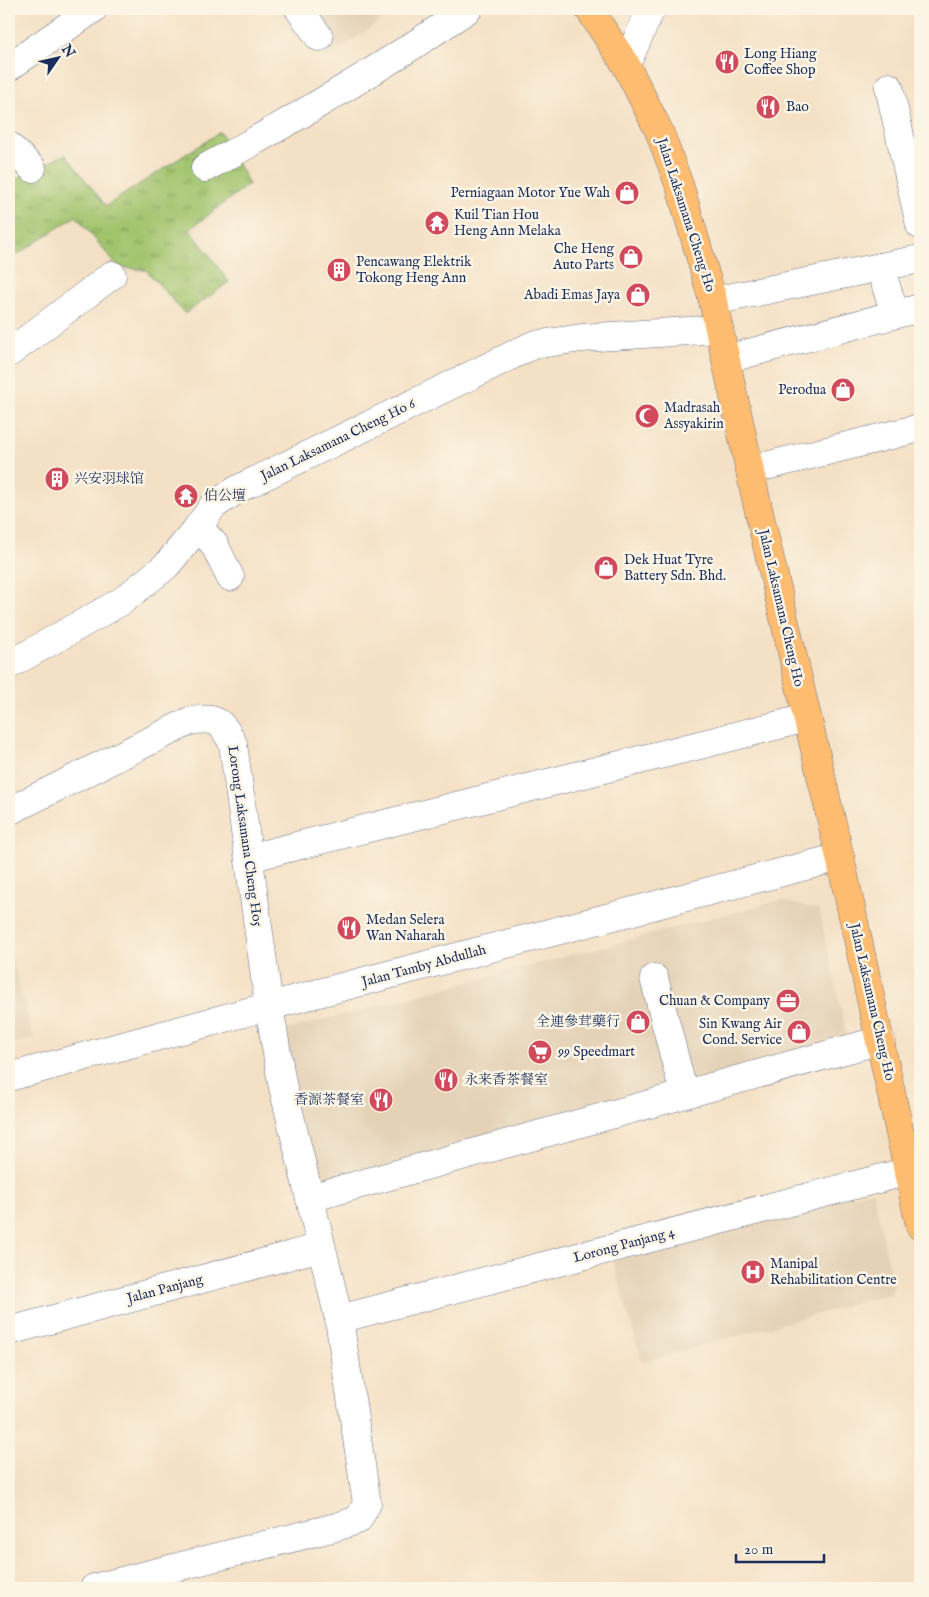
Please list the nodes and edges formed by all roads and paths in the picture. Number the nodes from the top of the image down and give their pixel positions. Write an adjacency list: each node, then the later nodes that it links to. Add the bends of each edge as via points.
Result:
1 (93, 9): 8 (street)
2 (299, 9): 6 (street)
3 (468, 9): 12 (street, via 288,124)
4 (589, 9): 7 (main road, Jalan Laksamana Cheng Ho)
5 (652, 9): 7 (street)
6 (319, 37)
7 (626, 65): 17 (main road, Jalan Laksamana Cheng Ho, via 659,131 680,187)
8 (9, 67)
9 (889, 88): 13 (street)
10 (9, 146): 11 (street)
11 (32, 168)
12 (205, 168)
13 (920, 225)
14 (920, 259): 15 (street)
15 (880, 267): 17 (street); 18 (street)
16 (112, 275): 20 (street)
17 (713, 301): 19 (main road, Jalan Laksamana Cheng Ho)
18 (908, 311): 21 (street)
19 (719, 329): 21 (main road, Jalan Laksamana Cheng Ho); 24 (street, Jalan Laksamana Cheng Ho 6, via 582,338 533,345 238,489 213,506)
20 (9, 353)
21 (726, 359): 23 (main road, Jalan Laksamana Cheng Ho)
22 (920, 428): 23 (street)
23 (750, 470): 27 (main road, Jalan Laksamana Cheng Ho)
24 (198, 528): 25 (street, via 214,544); 26 (street, Jalan Laksamana Cheng Ho 6, via 167,565 122,601)
25 (230, 577)
26 (9, 665)
27 (807, 718): 29 (main road, Jalan Laksamana Cheng Ho); 30 (street)
28 (9, 811): 30 (street, Lorong Laksamana Cheng Ho5, via 190,721 208,718 225,727 233,744)
29 (840, 857): 32 (street, Jalan Tamby Abdullah); 33 (main road, Jalan Laksamana Cheng Ho)
30 (249, 858): 32 (street, Lorong Laksamana Cheng Ho5)
31 (654, 978): 35 (street)
32 (269, 1006): 34 (street, Jalan Tamby Abdullah); 37 (street, Lorong Laksamana Cheng Ho5, via 282,1083)
33 (880, 1040): 35 (street); 36 (main road, Jalan Laksamana Cheng Ho)
34 (9, 1077)
35 (684, 1094): 37 (street)
36 (914, 1180): 38 (main road, Jalan Laksamana Cheng Ho); 40 (street, Lorong Panjang 4)
37 (310, 1198): 39 (street, Lorong Laksamana Cheng Ho5)
38 (920, 1226)
39 (321, 1247): 40 (street, Lorong Laksamana Cheng Ho5); 41 (street, Jalan Panjang)
40 (339, 1319): 42 (street, Lorong Laksamana Cheng Ho5, via 367,1504 358,1520)
41 (9, 1330)
42 (94, 1588)

